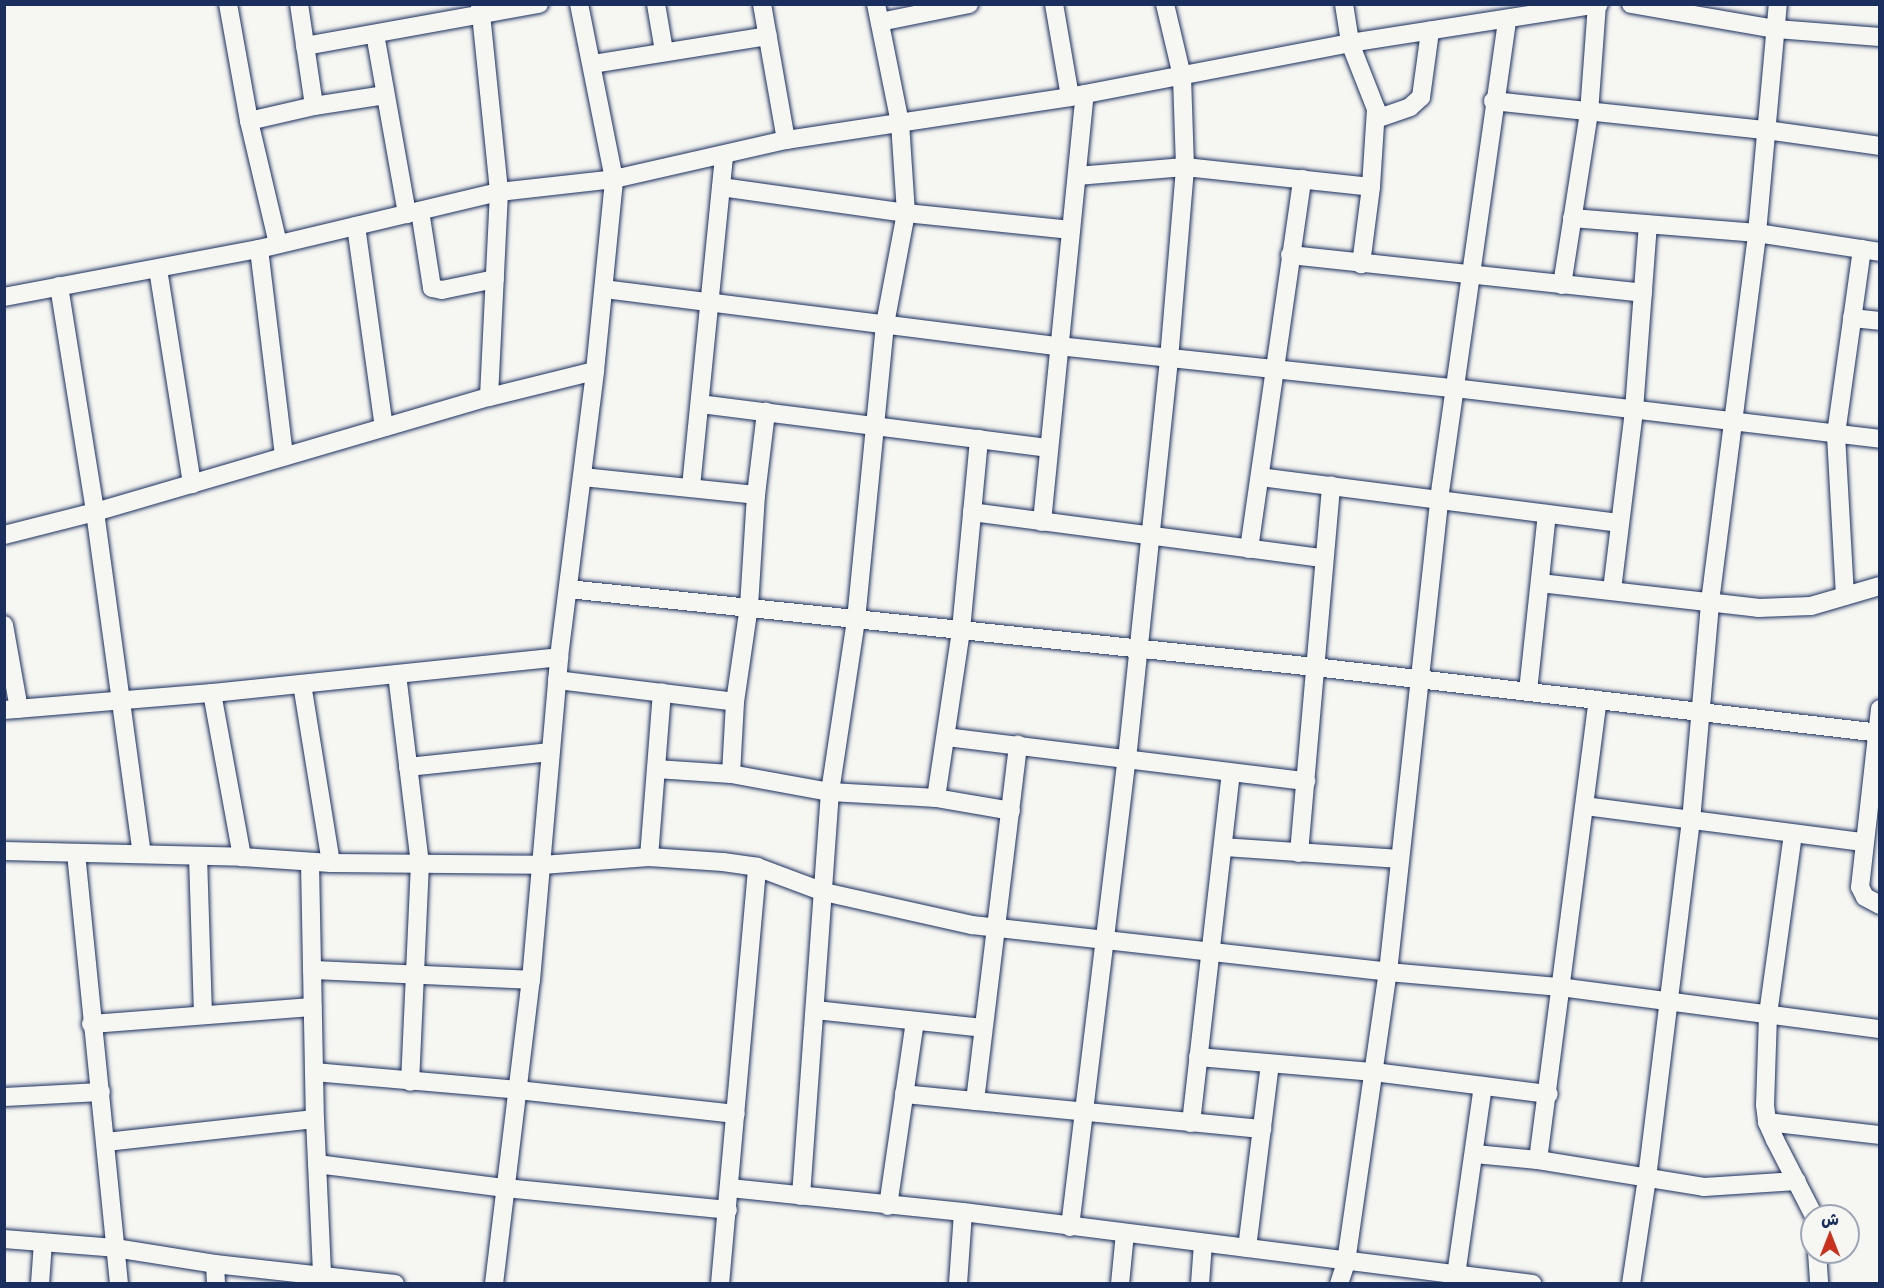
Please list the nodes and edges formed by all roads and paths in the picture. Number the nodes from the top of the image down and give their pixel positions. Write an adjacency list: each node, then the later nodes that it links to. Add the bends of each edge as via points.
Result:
1 (228, 4): 35 (street)
2 (299, 4): 25 (street)
3 (540, 4): 15 (street)
4 (579, 4): 27 (street)
5 (656, 4): 26 (street)
6 (762, 4): 22 (street)
7 (969, 4): 14 (street)
8 (1054, 4): 30 (street)
9 (1165, 4): 28 (street)
10 (1344, 4): 24 (street)
11 (1631, 4): 19 (street)
12 (1778, 4): 19 (street)
13 (1598, 5): 16 (street); 33 (street)
14 (947, 7): 17 (street)
15 (481, 10): 21 (street); 47 (street)
16 (1526, 11): 18 (street)
17 (878, 13): 36 (street)
18 (1507, 20): 20 (street); 31 (street)
19 (1776, 29): 23 (street); 37 (street)
20 (1430, 31): 24 (street); 34 (street, via 1420,97 1410,107)
21 (375, 34): 25 (street); 29 (street)
22 (768, 36): 26 (street); 38 (street)
23 (1880, 37)
24 (1350, 43): 28 (street); 34 (street, via 1373,97)
25 (305, 46): 32 (street)
26 (664, 51): 27 (street)
27 (592, 64): 43 (street)
28 (1182, 76): 30 (street); 41 (street)
29 (385, 95): 32 (street); 48 (street)
30 (1078, 96): 36 (street); 42 (street)
31 (1493, 102): 33 (street); 61 (street)
32 (314, 106): 35 (street)
33 (1589, 113): 37 (street); 50 (street)
34 (1376, 119): 46 (street)
35 (249, 121): 55 (street)
36 (900, 123): 38 (street); 49 (street)
37 (1766, 130): 39 (street); 54 (street)
38 (786, 140): 40 (street)
39 (1880, 146)
40 (724, 155): 43 (street); 45 (street)
41 (1185, 167): 42 (street); 44 (street); 73 (street)
42 (1077, 176): 53 (street)
43 (614, 179): 47 (street); 65 (street)
44 (1302, 179): 46 (street); 58 (street)
45 (721, 187): 49 (street); 68 (street)
46 (1371, 187): 59 (street)
47 (499, 192): 48 (street); 62 (street)
48 (413, 212): 52 (street); 62 (street, via 432,288 442,290)
49 (906, 213): 53 (street); 71 (street)
50 (1572, 218): 51 (street); 63 (street)
51 (1648, 225): 54 (street); 66 (street)
52 (356, 226): 55 (street); 83 (street)
53 (1071, 230): 72 (street)
54 (1757, 233): 57 (street); 81 (street)
55 (278, 244): 56 (street)
56 (259, 249): 60 (street); 88 (street)
57 (1871, 251): 69 (street)
58 (1290, 255): 59 (street); 74 (street)
59 (1361, 264): 61 (street)
60 (158, 269): 64 (street); 91 (street)
61 (1471, 276): 63 (street); 76 (street)
62 (495, 279): 77 (street)
63 (1562, 285): 66 (street)
64 (59, 286): 67 (street); 96 (street)
65 (604, 288): 68 (street); 75 (street)
66 (1643, 293): 79 (street)
67 (4, 297)
68 (709, 300): 71 (street); 78 (street)
69 (1852, 318): 70 (street); 84 (street)
70 (1880, 321)
71 (885, 324): 72 (street); 82 (street)
72 (1058, 346): 73 (street); 87 (street)
73 (1169, 359): 74 (street); 102 (street)
74 (1276, 369): 76 (street); 90 (street)
75 (596, 371): 77 (street); 89 (street)
76 (1454, 388): 79 (street); 95 (street)
77 (489, 397): 83 (street)
78 (700, 404): 80 (street); 93 (street)
79 (1634, 410): 81 (street); 100 (street)
80 (766, 412): 82 (street); 94 (street)
81 (1735, 422): 84 (street); 110 (street)
82 (875, 424): 86 (street); 112 (street)
83 (384, 427): 88 (street)
84 (1836, 434): 85 (street); 109 (street)
85 (1880, 438)
86 (979, 440): 87 (street); 97 (street)
87 (1048, 448): 99 (street)
88 (284, 456): 91 (street)
89 (582, 477): 93 (street); 107 (street)
90 (1260, 477): 92 (street); 103 (street)
91 (192, 484): 96 (street)
92 (1331, 485): 95 (street); 104 (street)
93 (691, 487): 94 (street)
94 (756, 495): 111 (street)
95 (1439, 499): 98 (street); 119 (street)
96 (95, 512): 101 (street); 125 (street)
97 (972, 512): 99 (street); 114 (street)
98 (1546, 514): 100 (street); 105 (street)
99 (1042, 522): 102 (street)
100 (1618, 523): 108 (street)
101 (4, 535)
102 (1151, 537): 103 (street); 115 (street)
103 (1249, 549): 104 (street)
104 (1323, 558): 117 (street)
105 (1540, 583): 108 (street); 122 (street)
106 (1880, 586): 109 (street)
107 (568, 589): 111 (street); 116 (street)
108 (1612, 590): 110 (street)
109 (1845, 596): 110 (street, via 1811,606 1780,608)
110 (1710, 602): 130 (street)
111 (749, 606): 112 (street); 127 (street)
112 (855, 620): 114 (street); 141 (street)
113 (4, 625): 128 (street)
114 (961, 630): 115 (street); 132 (street)
115 (1137, 648): 117 (street); 135 (street)
116 (560, 657): 118 (street); 120 (street)
117 (1315, 668): 119 (street); 140 (street)
118 (397, 674): 121 (street); 136 (street)
119 (1419, 679): 122 (street); 156 (street)
120 (557, 680): 124 (street); 134 (street)
121 (302, 684): 123 (street); 158 (street)
122 (1528, 691): 126 (street)
123 (212, 693): 125 (street); 154 (street)
124 (662, 693): 127 (street); 137 (street)
125 (121, 699): 128 (street); 152 (street)
126 (1599, 700): 130 (street); 143 (street)
127 (735, 702): 139 (street)
128 (12, 709)
129 (1880, 709): 131 (street)
130 (1702, 712): 131 (street); 145 (street)
131 (1878, 733): 147 (street)
132 (946, 736): 133 (street); 142 (street)
133 (1018, 746): 135 (street); 144 (street)
134 (550, 752): 136 (street); 160 (street)
135 (1127, 759): 138 (street); 165 (street)
136 (408, 767): 159 (street)
137 (656, 769): 139 (street); 155 (street)
138 (1231, 773): 140 (street); 148 (street)
139 (731, 774): 141 (street)
140 (1306, 781): 150 (street)
141 (830, 792): 142 (street); 162 (street)
142 (936, 798): 144 (street)
143 (1585, 806): 145 (street); 171 (street)
144 (1011, 811): 164 (street)
145 (1691, 821): 146 (street); 172 (street)
146 (1793, 834): 147 (street); 176 (street)
147 (1864, 842): 163 (street, via 1860,887 1865,897)
148 (1223, 847): 150 (street); 166 (street)
149 (4, 851): 151 (street)
150 (1299, 853): 156 (street)
151 (76, 854): 152 (street); 178 (street)
152 (142, 854): 153 (street)
153 (198, 856): 154 (street); 175 (street)
154 (242, 857): 157 (street)
155 (649, 857): 160 (street); 161 (street)
156 (1399, 859): 168 (street)
157 (309, 863): 158 (street); 167 (street)
158 (331, 863): 159 (street)
159 (420, 863): 160 (street); 169 (street)
160 (542, 865): 170 (street)
161 (757, 867): 162 (street); 194 (street)
162 (824, 892): 164 (street); 174 (street)
163 (1880, 905)
164 (998, 928): 165 (street); 179 (street)
165 (1106, 938): 166 (street); 193 (street)
166 (1208, 952): 168 (street); 181 (street)
167 (312, 970): 169 (street); 173 (street)
168 (1388, 972): 171 (street); 184 (street)
169 (416, 974): 170 (street); 185 (street)
170 (531, 980): 187 (street)
171 (1560, 987): 172 (street); 190 (street)
172 (1669, 1001): 176 (street); 204 (street)
173 (312, 1007): 175 (street); 183 (street)
174 (815, 1010): 177 (street); 208 (street)
175 (203, 1015): 178 (street)
176 (1768, 1015): 180 (street); 196 (street)
177 (915, 1022): 179 (street); 189 (street)
178 (91, 1024): 188 (street)
179 (982, 1028): 192 (street)
180 (1880, 1029)
181 (1198, 1056): 182 (street); 197 (street)
182 (1270, 1064): 184 (street); 198 (street)
183 (314, 1072): 185 (street); 195 (street)
184 (1374, 1072): 186 (street); 220 (street)
185 (410, 1082): 187 (street)
186 (1483, 1086): 190 (street); 201 (street)
187 (518, 1090): 194 (street); 206 (street)
188 (101, 1092): 191 (street); 200 (street)
189 (904, 1094): 192 (street); 210 (street)
190 (1549, 1094): 202 (street)
191 (4, 1097)
192 (975, 1101): 193 (street)
193 (1082, 1112): 197 (street); 213 (street)
194 (736, 1114): 207 (street)
195 (315, 1119): 200 (street); 203 (street)
196 (1767, 1122): 199 (street); 205 (street)
197 (1191, 1123): 198 (street)
198 (1262, 1129): 219 (street)
199 (1880, 1135)
200 (106, 1142): 218 (street)
201 (1475, 1154): 202 (street); 224 (street)
202 (1538, 1160): 204 (street)
203 (317, 1164): 206 (street); 223 (street)
204 (1647, 1178): 205 (street, via 1704,1187); 236 (street)
205 (1797, 1181): 209 (street)
206 (505, 1188): 211 (street); 229 (street)
207 (730, 1188): 208 (street); 211 (street)
208 (801, 1196): 210 (street)
209 (1808, 1204)
210 (888, 1206): 212 (street)
211 (728, 1210): 230 (street)
212 (963, 1212): 213 (street); 231 (street)
213 (1070, 1227): 214 (street)
214 (1125, 1233): 217 (street); 232 (street)
215 (4, 1239): 216 (street)
216 (43, 1242): 218 (street); 225 (street)
217 (1203, 1243): 219 (street); 233 (street)
218 (115, 1248): 221 (street); 226 (street)
219 (1247, 1248): 220 (street)
220 (1346, 1262): 224 (street); 234 (street)
221 (215, 1264): 223 (street); 227 (street)
222 (1818, 1264): 237 (street)
223 (311, 1277): 228 (street)
224 (1466, 1278): 235 (street)
225 (40, 1284)
226 (119, 1284)
227 (216, 1284)
228 (395, 1284)
229 (494, 1284)
230 (720, 1284)
231 (958, 1284)
232 (1120, 1284)
233 (1200, 1284)
234 (1339, 1284)
235 (1532, 1284)
236 (1631, 1284)
237 (1819, 1284)

